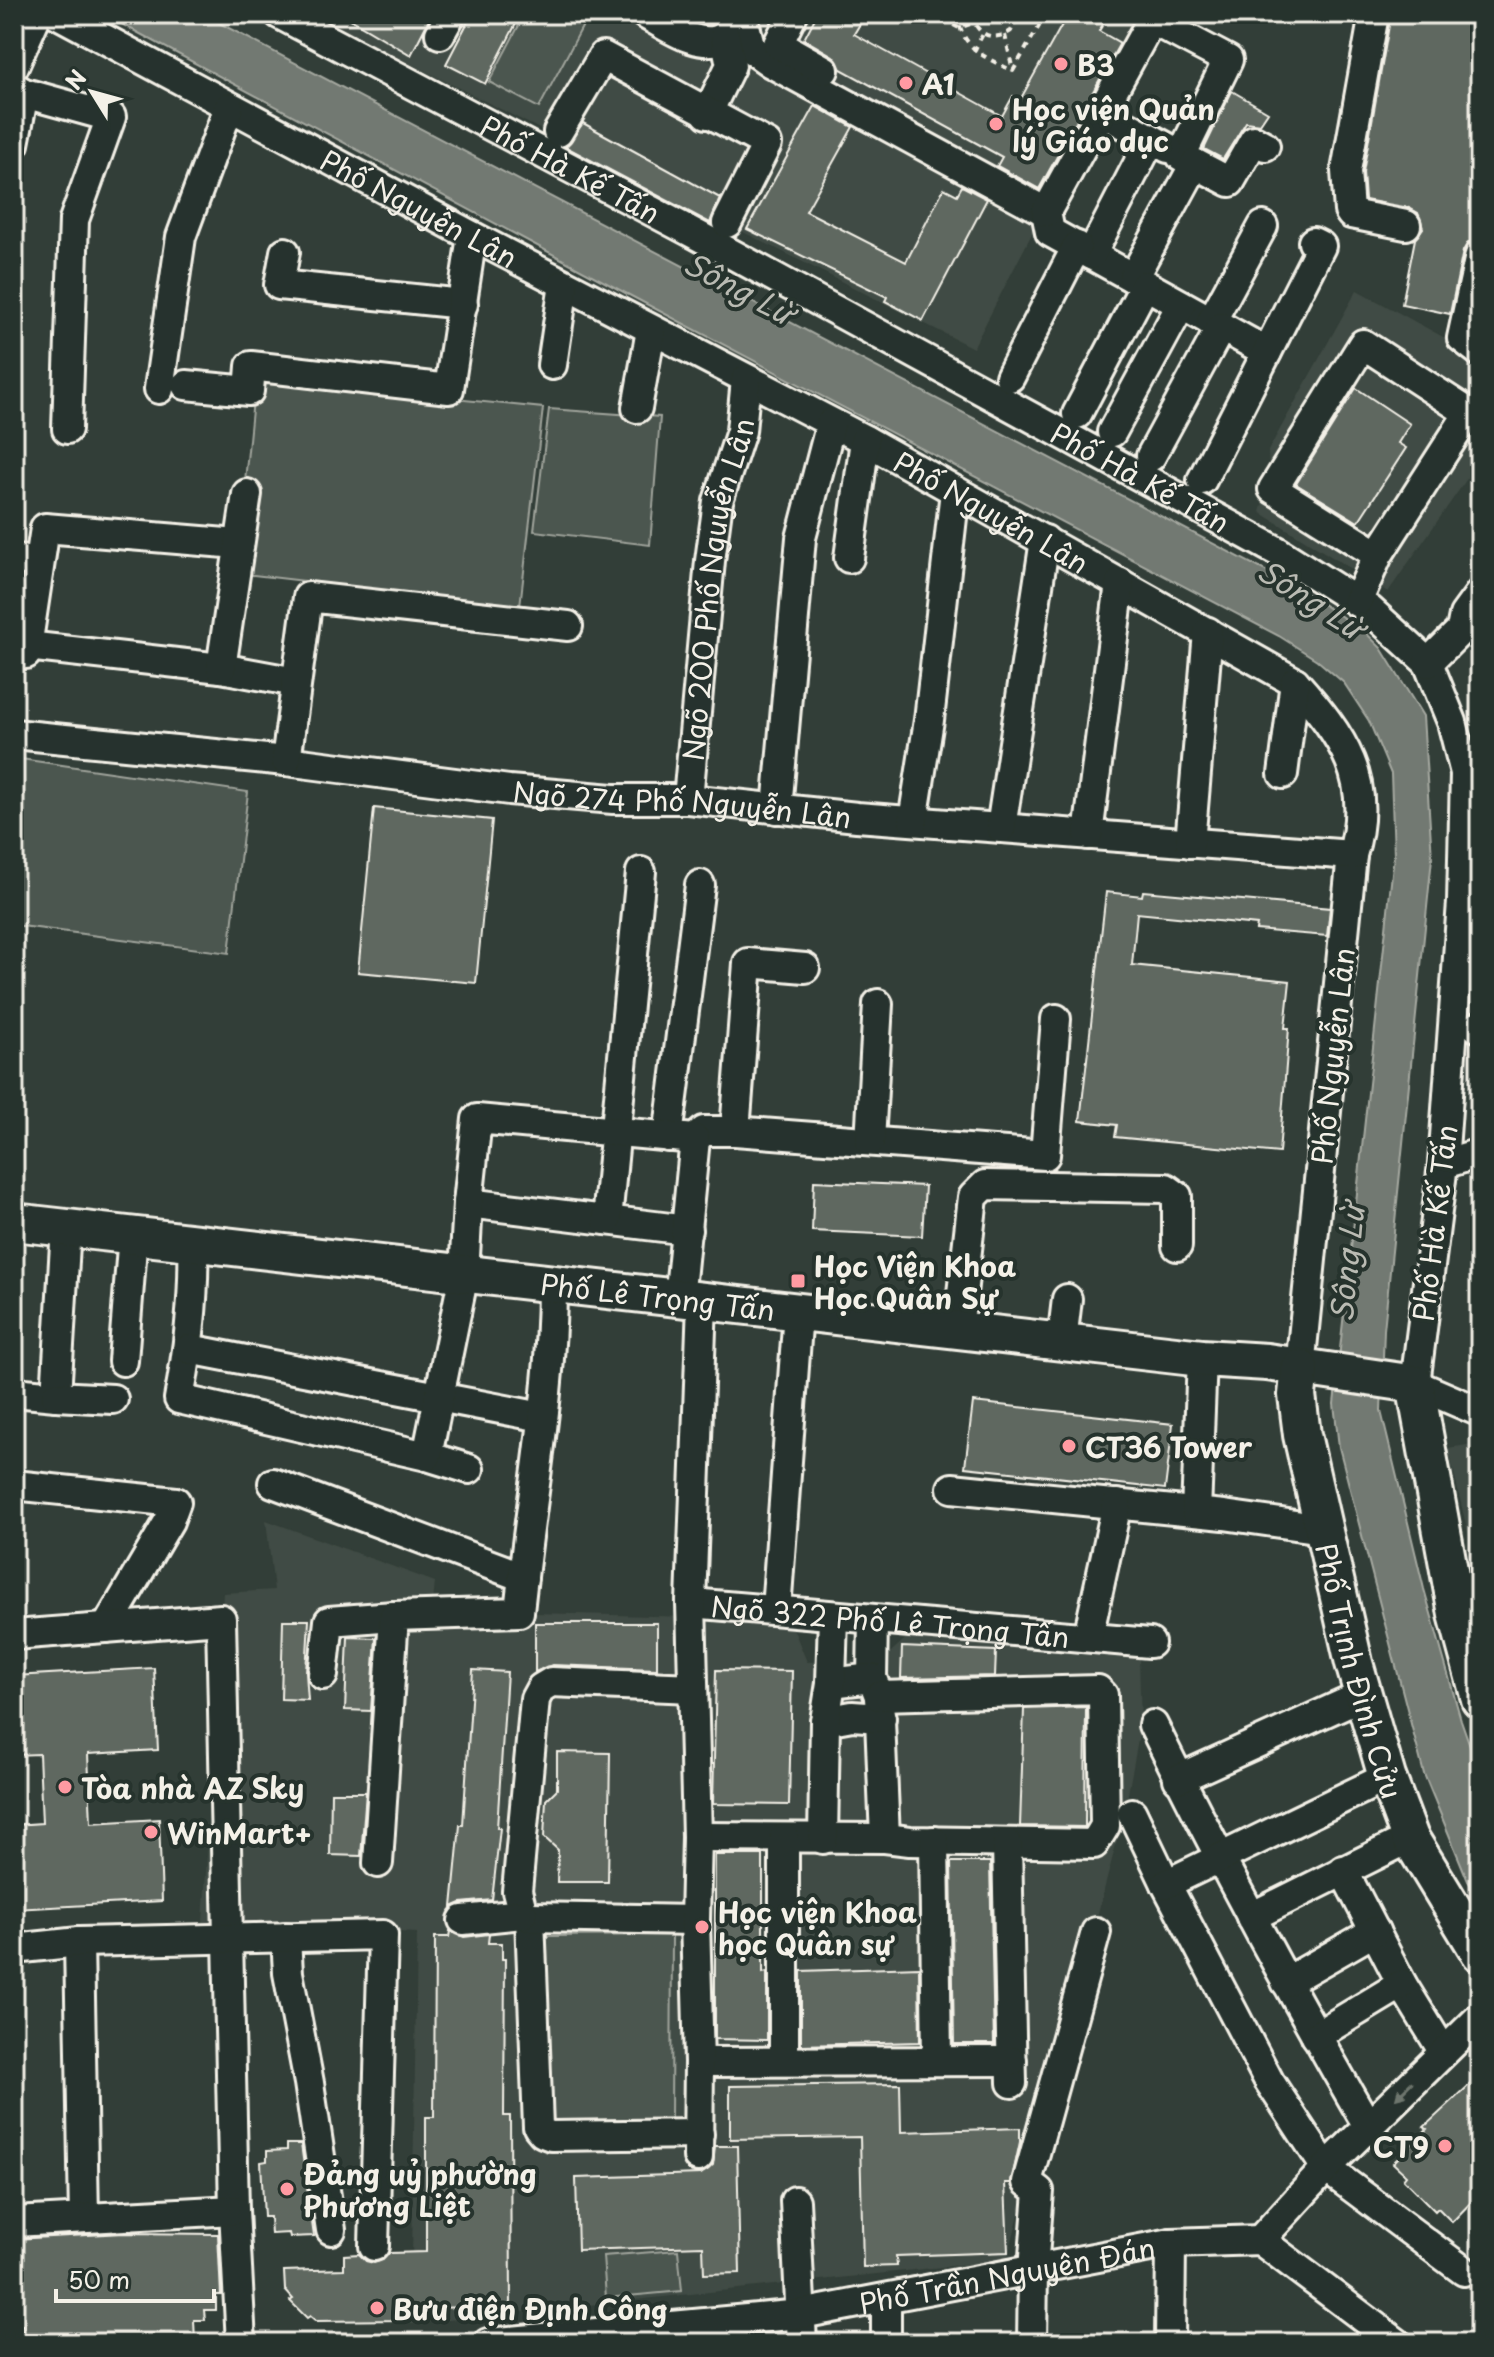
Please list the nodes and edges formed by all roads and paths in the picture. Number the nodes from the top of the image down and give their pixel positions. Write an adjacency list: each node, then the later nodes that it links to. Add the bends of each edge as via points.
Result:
1 (37, 14): 20 (street)
2 (58, 14): 25 (street, Phố Nguyễn Lân)
3 (279, 14): 71 (street, Phố Hà Kế Tấn, via 1277,551)
4 (645, 14): 14 (street, via 708,43)
5 (793, 14): 21 (street, via 778,44)
6 (932, 14): 16 (path)
7 (958, 14): 16 (path)
8 (972, 14): 15 (path)
9 (1019, 14): 18 (path)
10 (1046, 14): 22 (path)
11 (1374, 14): 23 (street)
12 (1383, 14): 23 (street)
13 (1153, 17): 26 (street); 32 (street, via 1228,60)
14 (736, 21): 27 (street, via 731,65); 34 (street, via 751,49 771,63)
15 (973, 23): 16 (path); 17 (path)
16 (959, 28): 19 (path)
17 (983, 34): 18 (path); 19 (path)
18 (1005, 35): 22 (path)
19 (974, 51): 22 (path)
20 (14, 66)
21 (824, 70)
22 (1013, 71)
23 (1368, 71): 33 (street); 36 (street, via 1346,171 1349,211)
24 (19, 90): 30 (street); 57 (street, via 111,117 74,220)
25 (229, 107): 38 (street, Phố Nguyễn Lân); 45 (street, via 181,237 172,387 249,391 251,366 449,389)
26 (1102, 112): 29 (street); 34 (street)
27 (707, 114): 28 (street, via 603,56); 35 (street, via 767,144)
28 (558, 132)
29 (1151, 139): 32 (street); 40 (street)
30 (14, 144)
31 (1265, 146): 32 (street, via 1254,140 1230,182)
32 (1188, 160): 43 (street)
33 (1355, 163)
34 (1046, 212): 40 (street, via 1050,232)
35 (727, 223)
36 (1406, 225)
37 (1263, 226): 47 (street)
38 (472, 236): 44 (street, Phố Nguyễn Lân); 45 (street)
39 (1313, 242): 50 (street, via 1321,246)
40 (1084, 250): 43 (street); 52 (street)
41 (285, 252): 45 (street, via 279,285)
42 (1480, 255): 49 (street)
43 (1139, 281): 46 (street); 55 (street)
44 (564, 284): 48 (street, Phố Nguyễn Lân); 51 (street)
45 (463, 304)
46 (1181, 305): 47 (street); 58 (street)
47 (1216, 325): 50 (street); 60 (street)
48 (651, 330): 53 (street, Phố Nguyễn Lân); 54 (street)
49 (1471, 345)
50 (1267, 352): 61 (street)
51 (552, 365)
52 (1010, 377)
53 (746, 379): 56 (street, Phố Nguyễn Lân); 83 (street, Ngõ 200 Phố Nguyễn Lân, via 741,431 718,501)
54 (637, 408)
55 (1077, 414)
56 (831, 423): 59 (street, Phố Nguyễn Lân); 84 (street, via 801,538)
57 (67, 429)
58 (1112, 432)
59 (865, 440): 62 (street, Phố Nguyễn Lân); 67 (street)
60 (1151, 456)
61 (1202, 480)
62 (955, 491): 64 (street, Phố Nguyễn Lân); 85 (street)
63 (247, 494): 65 (street)
64 (1045, 540): 69 (street, Phố Nguyễn Lân); 86 (street)
65 (238, 544): 68 (street, via 45,528); 77 (street)
66 (1378, 555): 66 (street, via 1273,489 1363,344 1469,413); 71 (street)
67 (849, 558)
68 (26, 560): 75 (street)
69 (1120, 583): 73 (street, Phố Nguyễn Lân); 87 (street)
70 (1480, 593): 74 (street, via 1464,615)
71 (1357, 602): 76 (street, Phố Hà Kế Tấn)
72 (568, 626): 78 (street, via 308,597)
73 (1208, 632): 79 (street, Phố Nguyễn Lân); 88 (street)
74 (1471, 637): 76 (street)
75 (21, 649): 77 (street)
76 (1428, 663): 100 (street, Phố Hà Kế Tấn, via 1465,773 1462,902)
77 (221, 668): 78 (street)
78 (296, 682): 81 (street)
79 (1295, 682): 82 (street); 89 (street, Phố Nguyễn Lân, via 1328,719 1350,756 1360,792 1360,828)
80 (14, 734): 81 (street, Ngõ 274 Phố Nguyễn Lân)
81 (286, 761): 83 (street, Ngõ 274 Phố Nguyễn Lân, via 509,790)
82 (1283, 774)
83 (688, 799): 84 (street, Ngõ 274 Phố Nguyễn Lân)
84 (777, 809): 85 (street, Ngõ 274 Phố Nguyễn Lân)
85 (913, 821): 86 (street, Ngõ 274 Phố Nguyễn Lân)
86 (1001, 828): 87 (street, Ngõ 274 Phố Nguyễn Lân)
87 (1088, 835): 88 (street, Ngõ 274 Phố Nguyễn Lân)
88 (1190, 843): 89 (street, Ngõ 274 Phố Nguyễn Lân)
89 (1352, 855): 119 (street, Phố Nguyễn Lân, via 1317,1146)
90 (641, 872): 96 (street)
91 (700, 885): 97 (street, Ngõ 322 Phố Lê Trọng Tấn)
92 (805, 968): 95 (street, via 748,963)
93 (878, 1004): 98 (street)
94 (1056, 1019): 98 (street, via 1045,1155)
95 (735, 1131): 97 (street); 98 (street)
96 (617, 1132): 97 (street); 101 (street, via 477,1119); 102 (street)
97 (681, 1138): 105 (street, Ngõ 322 Phố Lê Trọng Tấn)
98 (870, 1141)
99 (1480, 1153): 100 (street)
100 (1443, 1164): 120 (street, Phố Hà Kế Tấn)
101 (468, 1203): 102 (street); 109 (street)
102 (607, 1220): 105 (street)
103 (14, 1222): 104 (main road, Phố Lê Trọng Tấn)
104 (66, 1227): 106 (main road, Phố Lê Trọng Tấn); 123 (street)
105 (687, 1230): 112 (street, Ngõ 322 Phố Lê Trọng Tấn)
106 (133, 1234): 107 (main road, Phố Lê Trọng Tấn); 118 (street)
107 (193, 1240): 109 (main road, Phố Lê Trọng Tấn); 116 (street)
108 (1177, 1246): 114 (street, via 1177,1196 1166,1188 985,1185 973,1197)
109 (464, 1274): 110 (main road, Phố Lê Trọng Tấn); 122 (street)
110 (552, 1285): 112 (main road, Phố Lê Trọng Tấn); 126 (street)
111 (1067, 1299): 115 (street)
112 (690, 1301): 113 (main road, Phố Lê Trọng Tấn); 136 (street, Ngõ 322 Phố Lê Trọng Tấn)
113 (798, 1312): 114 (main road, Phố Lê Trọng Tấn); 137 (street)
114 (958, 1329): 115 (main road, Phố Lê Trọng Tấn)
115 (1062, 1341): 117 (main road, Phố Lê Trọng Tấn)
116 (189, 1349): 122 (street); 127 (street, via 179,1399)
117 (1202, 1358): 119 (main road, Phố Lê Trọng Tấn); 133 (street)
118 (123, 1361)
119 (1311, 1370): 120 (main road, Phố Lê Trọng Tấn); 134 (main road, Phố Trịnh Đình Cửu, via 1297,1395)
120 (1404, 1382): 125 (street); 146 (main road)
121 (14, 1392): 123 (street)
122 (439, 1395): 126 (street); 127 (street)
123 (56, 1396): 124 (street)
124 (113, 1399)
125 (1480, 1412)
126 (542, 1417): 135 (street)
127 (427, 1456): 128 (street)
128 (469, 1469)
129 (273, 1483): 135 (street)
130 (14, 1485): 141 (street, via 176,1502)
131 (952, 1488): 132 (street)
132 (1117, 1504): 133 (street); 143 (street)
133 (1196, 1512): 134 (street)
134 (1323, 1529): 149 (main road, Phố Trịnh Đình Cửu)
135 (523, 1577): 138 (street, via 519,1612)
136 (691, 1603): 137 (street, Ngõ 322 Phố Lê Trọng Tấn); 148 (street)
137 (776, 1610): 139 (street, Ngõ 322 Phố Lê Trọng Tấn)
138 (394, 1616): 145 (street, via 329,1621); 164 (street)
139 (833, 1616): 140 (street, Ngõ 322 Phố Lê Trọng Tấn); 147 (street)
140 (873, 1620): 143 (street, Ngõ 322 Phố Lê Trọng Tấn); 150 (street)
141 (106, 1628): 142 (street); 174 (street, via 221,1619)
142 (14, 1635)
143 (1088, 1637): 144 (street, Ngõ 322 Phố Lê Trọng Tấn)
144 (1150, 1643)
145 (323, 1675)
146 (1477, 1682)
147 (831, 1683): 150 (street); 151 (street)
148 (693, 1688): 156 (street); 167 (street, via 551,1682 541,1688 535,1699 517,1891)
149 (1363, 1695): 153 (main road, Phố Trịnh Đình Cửu); 154 (street)
150 (877, 1697): 151 (street, via 852,1716); 158 (street); 162 (street, via 1098,1690 1103,1695 1105,1826 1094,1844)
151 (825, 1721): 160 (street)
152 (1153, 1725): 154 (street)
153 (1387, 1777): 159 (main road, Phố Trịnh Đình Cửu); 163 (street)
154 (1178, 1779): 163 (street)
155 (1132, 1813): 166 (street)
156 (697, 1837): 157 (street); 170 (street)
157 (784, 1838): 160 (street); 184 (street)
158 (885, 1838): 160 (street); 161 (street)
159 (1410, 1838): 165 (street); 177 (main road, Phố Trịnh Đình Cửu)
160 (823, 1839)
161 (934, 1841): 162 (street); 183 (street)
162 (1007, 1843): 183 (street, via 1012,2072)
163 (1220, 1858): 166 (street); 168 (street)
164 (378, 1863)
165 (1343, 1870): 168 (street); 171 (street)
166 (1166, 1884): 187 (street, via 1269,2081)
167 (526, 1915): 169 (street); 170 (street); 185 (street, via 538,2127 543,2133 698,2146)
168 (1251, 1917): 178 (street)
169 (463, 1920)
170 (695, 1920): 185 (street)
171 (1375, 1931): 178 (street); 179 (street)
172 (1096, 1932): 197 (street, via 1027,2182 1039,2191)
173 (286, 1937): 174 (street); 192 (street); 195 (street, via 383,1935)
174 (229, 1939): 175 (street); 189 (street)
175 (79, 1942): 176 (street); 190 (street)
176 (14, 1949)
177 (1480, 1953)
178 (1286, 1982): 181 (street)
179 (1402, 1984): 181 (street); 182 (street)
180 (1480, 2017): 182 (street)
181 (1316, 2036): 186 (street)
182 (1443, 2051): 186 (street, one-way to 186)
183 (937, 2059): 184 (street)
184 (784, 2061): 185 (street)
185 (699, 2062)
186 (1368, 2126): 187 (street)
187 (1326, 2168): 193 (street); 196 (street)
188 (795, 2201): 199 (street)
189 (234, 2210): 190 (street); 201 (street)
190 (84, 2218): 191 (street)
191 (14, 2222)
192 (331, 2230)
193 (1260, 2240): 194 (street, Phố Trần Nguyên Đán); 207 (street)
194 (1171, 2243): 197 (street, Phố Trần Nguyên Đán); 206 (street)
195 (374, 2246)
196 (1475, 2269)
197 (1033, 2270): 198 (street, Phố Trần Nguyên Đán); 205 (street)
198 (886, 2299): 199 (street, Phố Trần Nguyên Đán); 204 (street)
199 (801, 2314): 200 (street, Phố Trần Nguyên Đán); 203 (street)
200 (610, 2338): 202 (street, Phố Trần Nguyên Đán)
201 (241, 2343)
202 (488, 2343)
203 (802, 2343)
204 (886, 2343)
205 (1032, 2343)
206 (1170, 2343)
207 (1397, 2343)

